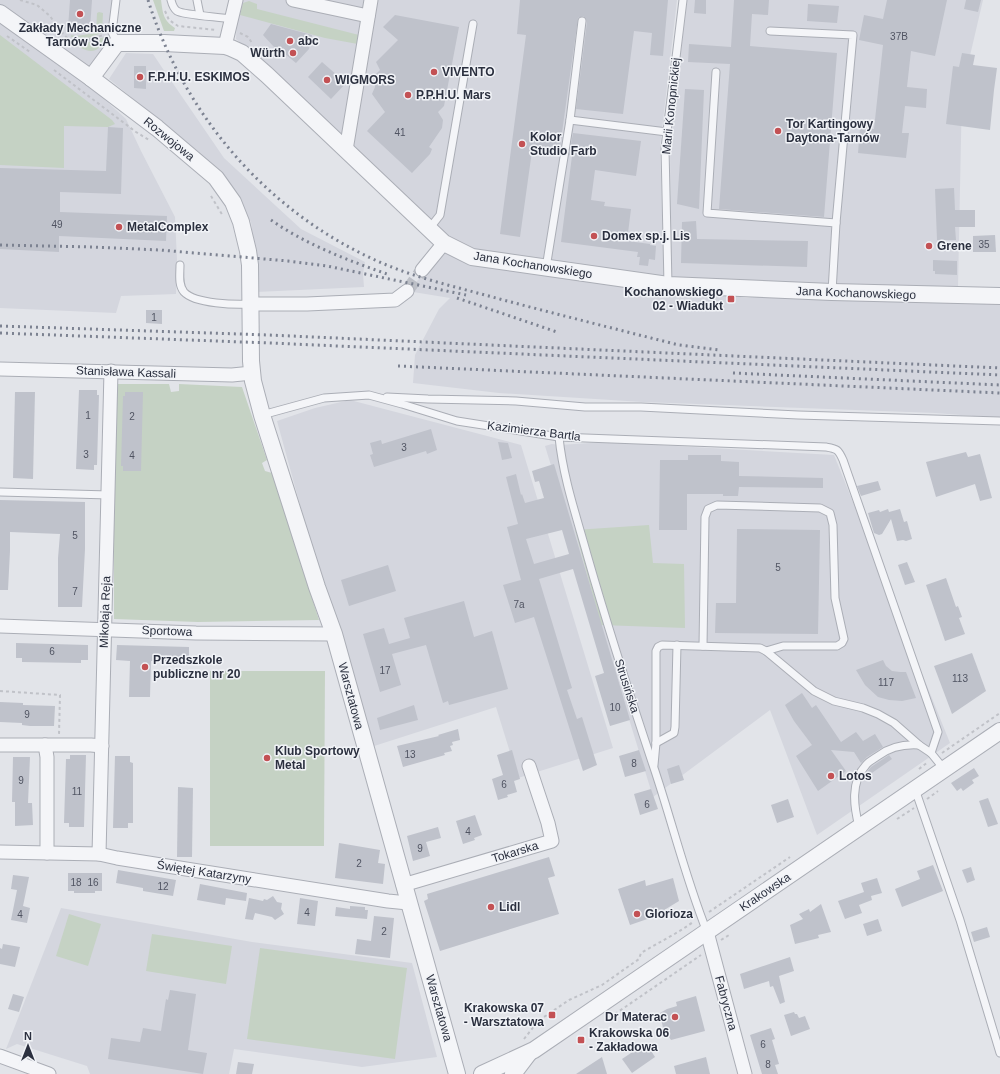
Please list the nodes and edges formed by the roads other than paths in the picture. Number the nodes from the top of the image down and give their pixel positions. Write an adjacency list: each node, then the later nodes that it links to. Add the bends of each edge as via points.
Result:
1 (116, 0): 15 (lane, via 112,32)
2 (171, 0): 9 (lane, via 177,11)
3 (197, 0): 9 (lane)
4 (236, 0): 11 (street)
5 (292, 0): 10 (street)
6 (371, 0): 10 (street)
7 (683, 0): 20 (lane, Marii Konopnickiej)
8 (0, 13): 18 (street, Rozwojowa)
9 (200, 15): 11 (lane)
10 (368, 16): 21 (street)
11 (231, 19): 16 (street)
12 (582, 21): 19 (lane)
13 (473, 24): 23 (lane, via 440,215)
14 (770, 31): 22 (lane, via 853,35)
15 (117, 43): 16 (street, Jana Kochanowskiego); 18 (street)
16 (225, 46): 21 (street, Jana Kochanowskiego, via 237,50 250,60)
17 (716, 72): 22 (lane, via 707,213)
18 (91, 78): 32 (street, Rozwojowa, via 157,128 216,178 225,189 241,222 246,242 250,265)
19 (570, 120): 20 (lane); 26 (lane)
20 (667, 132): 28 (lane, Marii Konopnickiej, via 665,148)
21 (346, 150): 23 (street, Jana Kochanowskiego)
22 (836, 223): 30 (lane)
23 (429, 228): 24 (street, Jana Kochanowskiego)
24 (444, 243): 26 (street, Jana Kochanowskiego, via 472,257); 27 (street)
25 (180, 265): 32 (lane, via 180,285 189,296 204,301 237,305)
26 (546, 268): 28 (street, Jana Kochanowskiego)
27 (422, 270)
28 (668, 285): 30 (street, Jana Kochanowskiego)
29 (407, 291): 32 (street, via 395,300 307,304)
30 (832, 292): 31 (street, Jana Kochanowskiego)
31 (1000, 296)
32 (251, 312): 35 (street, Warsztatowa)
33 (0, 369): 34 (street, Stanisława Kassali)
34 (111, 371): 35 (street, Stanisława Kassali, via 232,375); 41 (street, Mikołaja Reja)
35 (252, 373): 37 (street, Warsztatowa)
36 (369, 396): 37 (lane, Kazimierza Bartla, via 324,398); 38 (lane, via 806,416); 39 (lane, Kazimierza Bartla, via 457,421)
37 (262, 415): 44 (street, Warsztatowa)
38 (1000, 421)
39 (559, 437): 54 (lane, Kazimierza Bartla, via 836,449 843,460 938,732); 56 (lane, Strusińska, via 572,503 607,624)
40 (0, 492): 41 (lane)
41 (109, 495): 43 (street, Mikołaja Reja)
42 (0, 626): 43 (street, Sportowa)
43 (105, 629): 44 (street, Sportowa, via 196,633); 53 (street, Mikołaja Reja)
44 (334, 634): 62 (street, Warsztatowa)
45 (677, 645): 46 (lane); 49 (lane, via 674,733); 49 (lane, via 662,645 656,651)
46 (703, 646): 47 (lane, via 760,648); 47 (lane, via 705,517 708,509 717,505 820,508 830,513 833,525 835,598 844,639 837,646 782,646)
47 (766, 651): 51 (lane, via 814,691 834,701 878,714 894,723)
48 (1000, 731): 54 (street, Krakowska)
49 (656, 743): 56 (lane)
50 (45, 745): 52 (street); 53 (street); 60 (street)
51 (919, 745): 54 (lane); 58 (lane, via 907,744 882,753 860,771 854,799)
52 (0, 746)
53 (102, 746): 61 (street, Mikołaja Reja)
54 (936, 760): 57 (street, Krakowska)
55 (529, 766): 62 (street, Tokarska, via 552,841)
56 (654, 767): 64 (lane, Strusińska, via 690,889)
57 (917, 797): 58 (street, Krakowska); 66 (lane, via 960,920)
58 (859, 827): 64 (street, Krakowska)
59 (0, 852): 60 (street, Świętej Katarzyny)
60 (47, 853): 61 (street, Świętej Katarzyny)
61 (99, 854): 63 (street, Świętej Katarzyny, via 388,902)
62 (403, 885): 63 (street, Warsztatowa)
63 (408, 903): 69 (street, Warsztatowa)
64 (707, 932): 65 (street, Krakowska); 72 (street, Fabryczna)
65 (525, 1047): 70 (street, Krakowska); 71 (street, Krakowska)
66 (1000, 1053)
67 (0, 1056): 68 (street)
68 (50, 1074)
69 (457, 1074)
70 (482, 1074)
71 (513, 1074)
72 (745, 1074)

